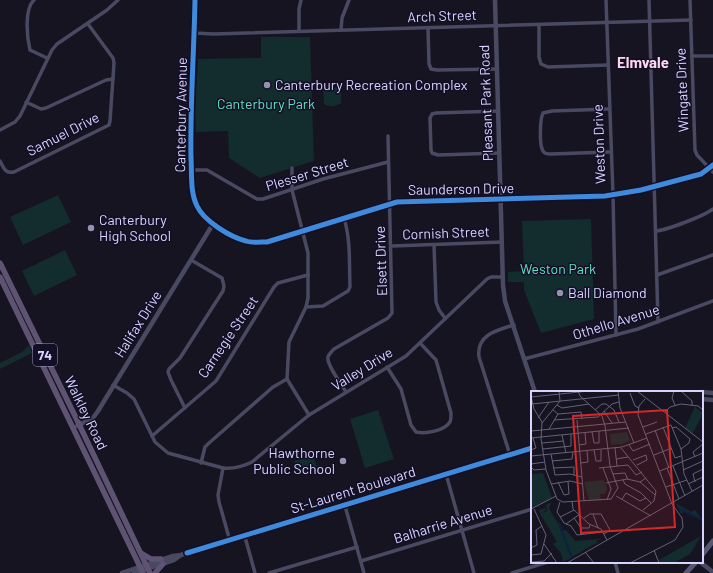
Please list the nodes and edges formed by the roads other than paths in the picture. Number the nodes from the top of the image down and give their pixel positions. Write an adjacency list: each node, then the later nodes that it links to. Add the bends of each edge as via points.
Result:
1 (34, 0): 22 (street, via 28,10 28,42 30,50)
2 (195, 0): 19 (street, Canterbury Avenue)
3 (301, 0): 18 (street)
4 (348, 0): 17 (street)
5 (495, 0): 15 (street, Pleasant Park Road)
6 (606, 0): 12 (street, Weston Drive)
7 (649, 0): 11 (street)
8 (690, 0): 10 (street, Wingate Drive)
9 (117, 1): 13 (street)
10 (691, 20): 11 (street, Arch Street); 20 (street, Wingate Drive)
11 (650, 21): 12 (street, Arch Street); 39 (street)
12 (606, 22): 14 (street, Arch Street); 23 (street, Weston Drive)
13 (88, 24): 22 (street, via 57,44); 25 (street, Samuel Drive, via 113,58)
14 (539, 25): 15 (street, Arch Street); 23 (street, via 541,64 548,67)
15 (496, 26): 16 (street, Arch Street); 24 (street, Pleasant Park Road)
16 (428, 28): 17 (street, Arch Street); 24 (street, via 431,69)
17 (341, 30): 18 (street, Arch Street)
18 (299, 31): 19 (street, Arch Street)
19 (194, 33): 37 (street, Canterbury Avenue, via 191,94)
20 (692, 56): 21 (street); 35 (street, Wingate Drive, via 695,150 697,155)
21 (713, 56)
22 (47, 58): 26 (street)
23 (608, 65): 27 (street, Weston Drive)
24 (497, 69): 28 (street, Pleasant Park Road)
25 (113, 79): 26 (street, via 46,108 41,109); 33 (street, Samuel Drive, via 109,125 14,172 6,171)
26 (26, 102): 29 (street, via 15,122)
27 (609, 109): 31 (street, Weston Drive); 31 (street, via 552,111 543,113 541,120 542,147 546,154)
28 (498, 111): 32 (street, Pleasant Park Road); 32 (street, via 436,113 430,118 432,153)
29 (0, 130)
30 (388, 136): 34 (street, Elsett Drive)
31 (610, 152): 41 (street, Weston Drive)
32 (499, 153): 42 (street, Pleasant Park Road)
33 (0, 161)
34 (388, 162): 40 (street, Plesser Street); 43 (street, Elsett Drive)
35 (711, 166): 38 (street, Wingate Drive); 39 (street, Saunderson Drive, via 701,174)
36 (292, 168): 40 (street)
37 (192, 170): 40 (street, Plesser Street, via 207,170 257,199); 46 (street, Canterbury Avenue, via 193,194 197,206)
38 (713, 172)
39 (653, 186): 41 (street, Saunderson Drive); 47 (street)
40 (292, 190): 48 (street)
41 (613, 196): 42 (street, Saunderson Drive); 65 (street, Weston Drive)
42 (501, 200): 43 (street, Saunderson Drive); 49 (street, Pleasant Park Road)
43 (390, 204): 45 (street, Saunderson Drive); 51 (street, Elsett Drive)
44 (713, 208): 47 (street, via 688,220)
45 (344, 218): 48 (street, Saunderson Drive); 61 (street, via 349,241 350,287 348,291 323,306)
46 (213, 224): 48 (street, Saunderson Drive, via 245,241 257,242 267,242); 53 (street, Halifax Drive)
47 (656, 230): 56 (street)
48 (302, 231): 55 (street, via 308,253)
49 (502, 242): 50 (street, Cornish Street); 58 (street, Pleasant Park Road)
50 (434, 245): 51 (street, Cornish Street); 62 (street, via 436,302)
51 (392, 246): 72 (street, Elsett Drive, via 392,313 328,355 329,364)
52 (713, 255): 56 (street)
53 (191, 260): 70 (street, Halifax Drive); 77 (street, via 222,278 224,286 180,358 168,372)
54 (0, 263): 59 (main road, Walkley Road / 74)
55 (308, 275): 61 (street); 77 (street, Carnegie Street, via 278,283 216,381)
56 (657, 275): 63 (street)
57 (0, 277): 59 (main road, Walkley Road / 74)
58 (503, 277): 62 (street, Valley Drive, via 487,279); 64 (street, Pleasant Park Road, via 506,301)
59 (8, 286): 79 (main road, Walkley Road / 74)
60 (713, 301): 63 (street, Othello Avenue)
61 (306, 307): 69 (street, via 289,342)
62 (445, 318): 66 (street, Valley Drive)
63 (658, 322): 65 (street, Othello Avenue)
64 (514, 325): 67 (street, Pleasant Park Road); 82 (street, via 491,333 478,349)
65 (616, 335): 67 (street, Othello Avenue)
66 (420, 342): 68 (street, Valley Drive, via 406,356); 68 (street, via 436,360 451,413 451,421 445,427 424,434 416,432 401,389)
67 (524, 359): 71 (street, Pleasant Park Road)
68 (387, 367): 72 (street, Valley Drive)
69 (287, 379): 78 (street); 83 (street, via 273,387 209,443 205,447)
70 (113, 385): 79 (street, Halifax Drive, via 93,418); 80 (street, Valley Drive, via 134,398)
71 (535, 391)
72 (346, 392): 78 (street, Valley Drive)
73 (703, 392): 74 (street)
74 (713, 393)
75 (703, 399): 76 (street)
76 (713, 400)
77 (185, 408): 80 (street, Carnegie Street)
78 (309, 414): 84 (street, Valley Drive, via 252,462 234,469)
79 (76, 427): 87 (main road, Walkley Road / 74); 89 (main road, Walkley Road / 74)
80 (152, 436): 83 (street, Valley Drive, via 168,453)
81 (531, 448): 82 (street, St-Laurent Boulevard)
82 (510, 455): 85 (street, St-Laurent Boulevard)
83 (201, 463): 84 (street, Valley Drive)
84 (223, 468): 92 (street, via 218,495)
85 (446, 474): 86 (street, St-Laurent Boulevard); 90 (street)
86 (345, 506): 91 (street, St-Laurent Boulevard); 94 (street)
87 (118, 507): 89 (main road); 95 (main road, Walkley Road / 74)
88 (531, 509): 90 (street, Balharrie Avenue)
89 (112, 510): 103 (main road, Walkley Road / 74)
90 (462, 530): 97 (street, Balharrie Avenue); 111 (street)
91 (245, 537): 92 (street, St-Laurent Boulevard); 108 (street)
92 (230, 541): 98 (street, St-Laurent Boulevard)
93 (713, 541): 96 (main road)
94 (357, 547): 97 (street); 109 (street)
95 (139, 551): 98 (main road, via 150,559); 103 (main road, Walkley Road / 74)
96 (703, 554)
97 (361, 561): 110 (street)
98 (162, 562): 103 (street, St-Laurent Boulevard); 107 (main road)
99 (545, 563): 112 (street)
100 (615, 563): 113 (street)
101 (695, 563): 114 (main road)
102 (701, 563): 104 (street)
103 (145, 569): 105 (street, St-Laurent Boulevard); 106 (street, St-Laurent Boulevard)
104 (713, 572)
105 (122, 573)
106 (134, 573)
107 (155, 573)
108 (255, 573)
109 (269, 573)
110 (364, 573)
111 (474, 573)
112 (512, 573)
113 (618, 573)
114 (686, 573)

